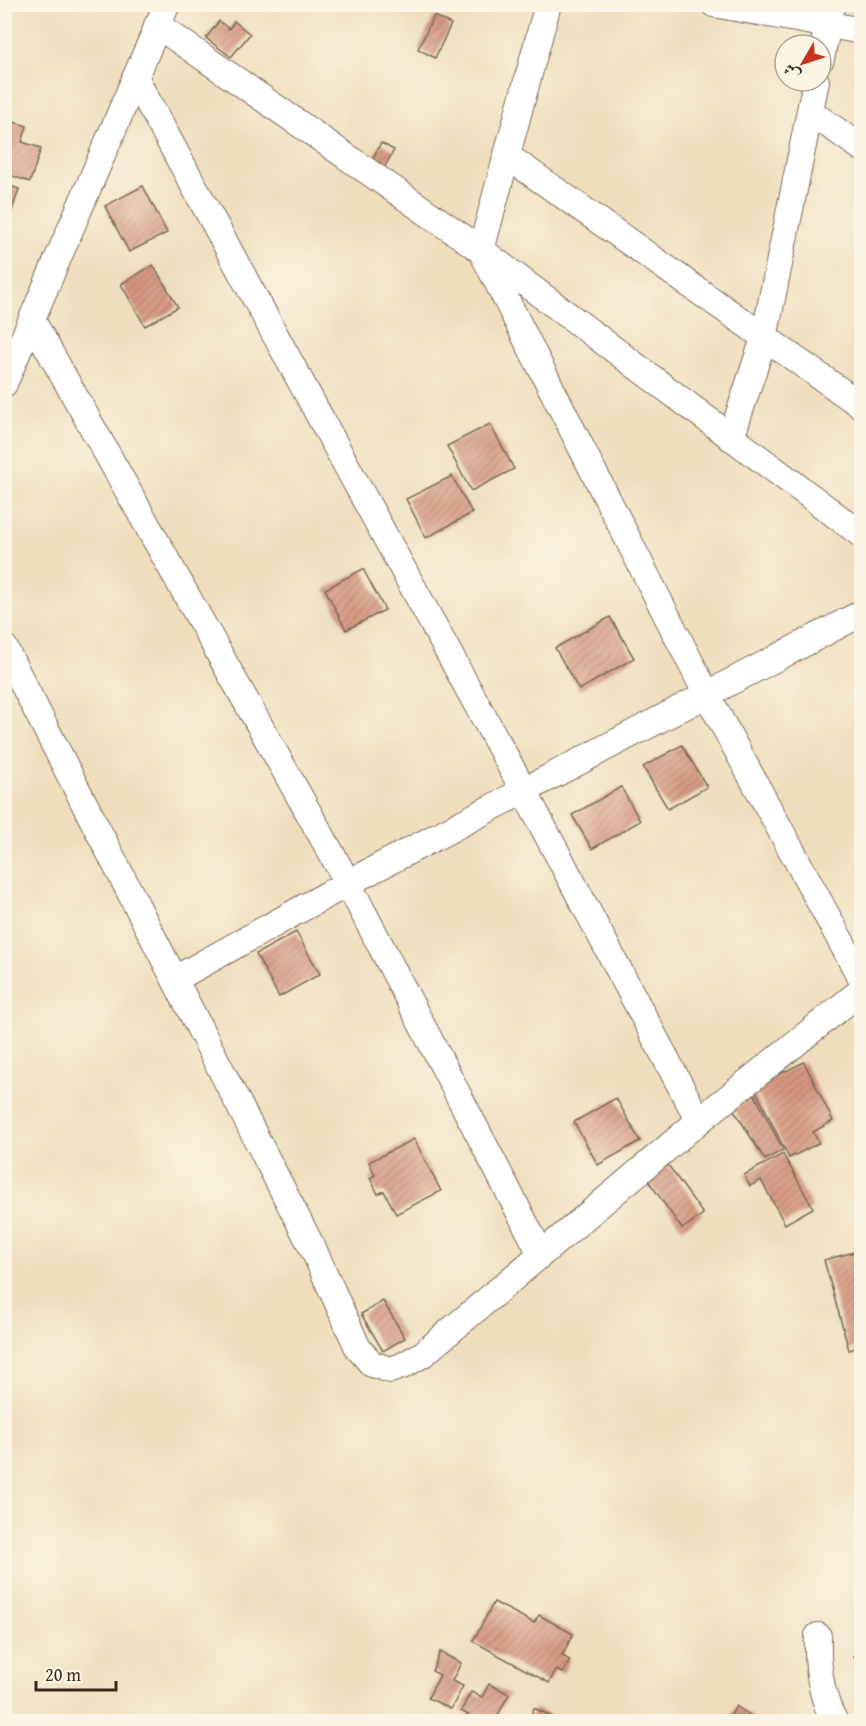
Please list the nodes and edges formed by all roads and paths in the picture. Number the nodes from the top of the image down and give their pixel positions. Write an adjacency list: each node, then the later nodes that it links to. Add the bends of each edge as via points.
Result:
1 (548, 4): 11 (street)
2 (714, 4): 4 (street)
3 (162, 15): 7 (street); 12 (street)
4 (830, 15): 5 (street); 6 (street)
5 (861, 31)
6 (826, 33)
7 (135, 78): 13 (street); 22 (street)
8 (814, 93): 9 (street)
9 (810, 112): 10 (street); 14 (street)
10 (861, 148)
11 (507, 156): 12 (street); 14 (street)
12 (481, 250): 17 (street); 21 (street)
13 (32, 320): 15 (street); 23 (street)
14 (764, 338): 16 (street); 17 (street)
15 (4, 384)
16 (861, 406)
17 (731, 438): 18 (street)
18 (861, 536)
19 (861, 613): 21 (street)
20 (4, 647): 24 (street)
21 (707, 695): 22 (street); 25 (street)
22 (524, 791): 23 (street); 27 (street)
23 (348, 883): 24 (street); 28 (street)
24 (175, 979): 28 (street, via 315,1252 358,1348 372,1364 390,1370 423,1354)
25 (861, 981)
26 (861, 990): 27 (street)
27 (699, 1121): 28 (street)
28 (541, 1254)
29 (818, 1636): 30 (street, via 821,1683)
30 (835, 1722)

